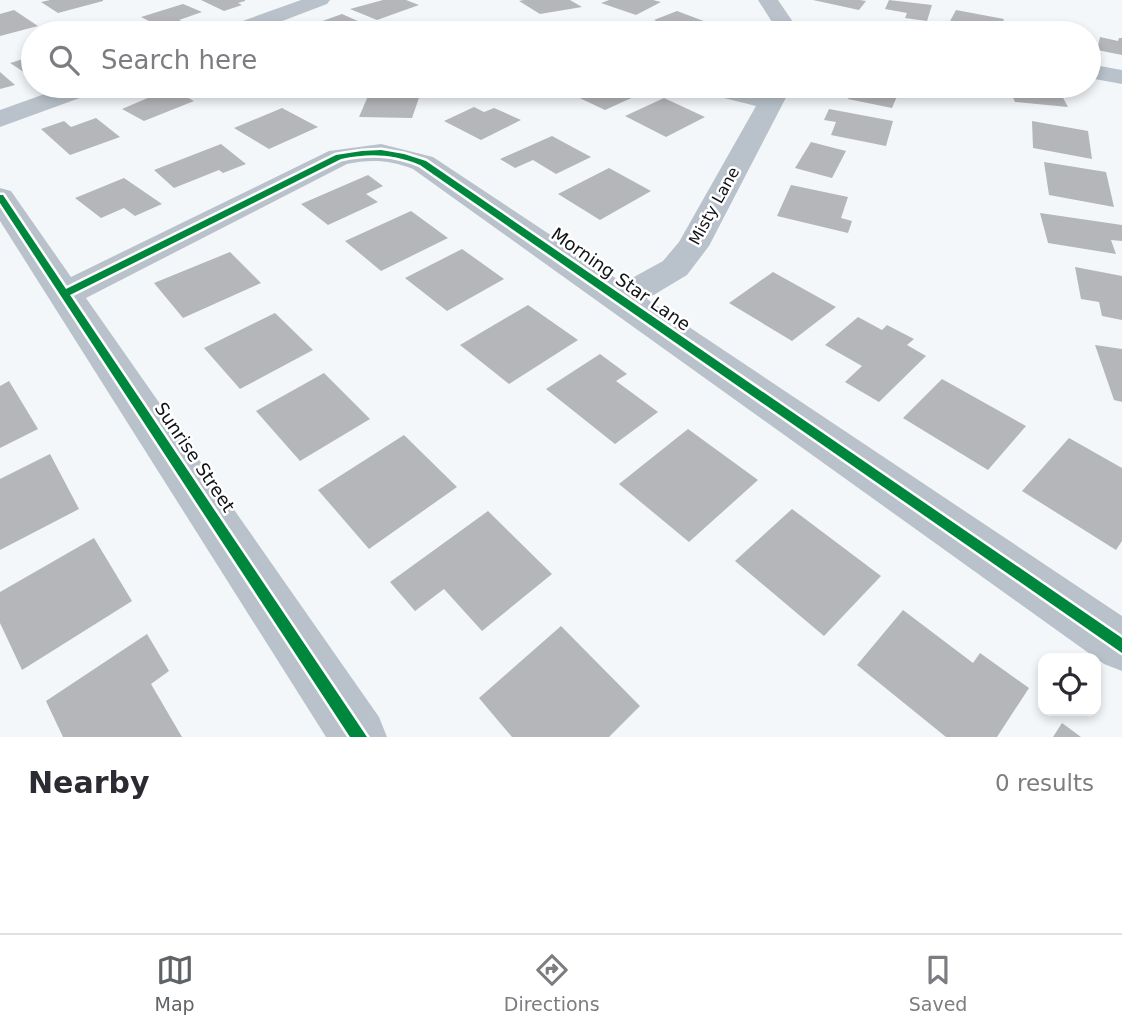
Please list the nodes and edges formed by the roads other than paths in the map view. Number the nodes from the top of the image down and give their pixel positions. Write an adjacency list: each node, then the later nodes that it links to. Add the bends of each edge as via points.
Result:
1 (320, 0): 3 (street)
2 (768, 0): 4 (street)
3 (263, 21)
4 (783, 21)
5 (1101, 73): 6 (street)
6 (1122, 77)
7 (57, 98): 9 (street)
8 (774, 98): 12 (street, Misty Lane, via 693,246 675,268)
9 (0, 119)
10 (0, 197): 11 (street, Sunrise Street)
11 (65, 294): 12 (street, Morning Star Lane, via 339,157 369,151 401,153 423,163); 14 (street, Sunrise Street)
12 (620, 300): 13 (street, Morning Star Lane)
13 (1122, 646)
14 (359, 737)

